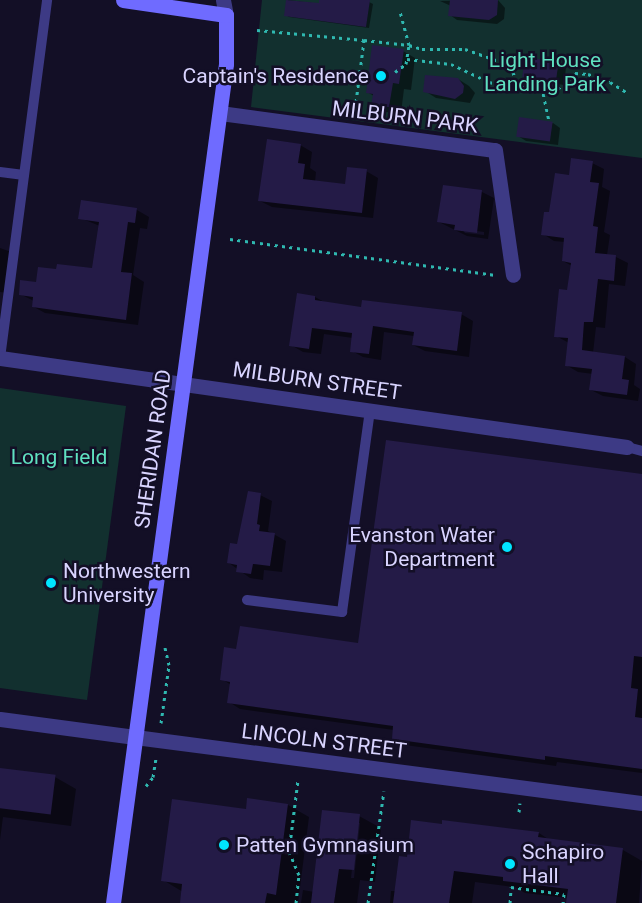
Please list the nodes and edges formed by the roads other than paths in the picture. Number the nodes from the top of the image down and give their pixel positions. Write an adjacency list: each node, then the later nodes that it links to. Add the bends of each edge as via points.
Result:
1 (47, 0): 6 (lane)
2 (123, 0): 3 (main road)
3 (224, 7): 4 (main road, SHERIDAN ROAD, via 226,64)
4 (220, 113): 7 (street, MILBURN PARK, via 495,150); 9 (main road, SHERIDAN ROAD)
5 (0, 172): 6 (lane)
6 (24, 175): 8 (lane)
7 (513, 275)
8 (0, 358): 9 (street, MILBURN STREET)
9 (183, 383): 10 (street, MILBURN STREET); 14 (main road, SHERIDAN ROAD)
10 (370, 409): 11 (street, MILBURN STREET); 12 (lane, via 342,612)
11 (635, 449)
12 (248, 600)
13 (0, 719): 14 (street, LINCOLN STREET)
14 (135, 737): 15 (street, LINCOLN STREET); 16 (main road, SHERIDAN ROAD)
15 (642, 803)
16 (113, 903)

